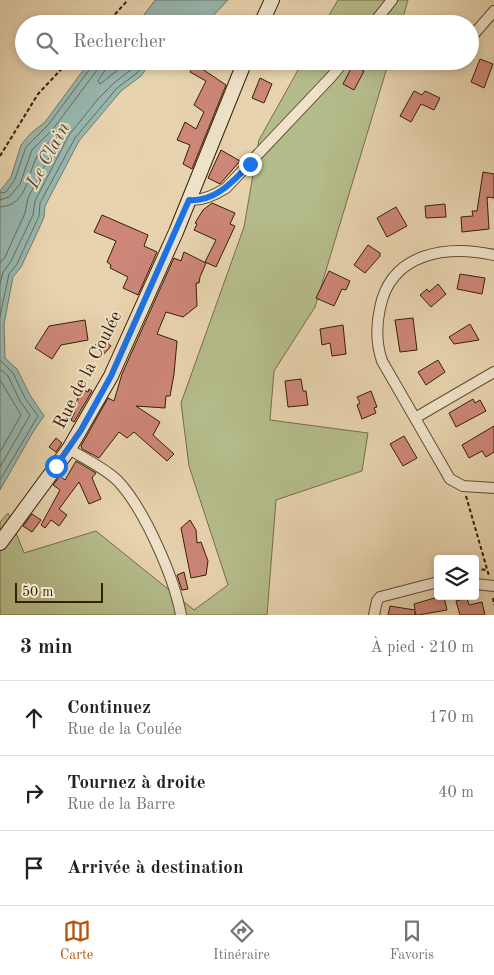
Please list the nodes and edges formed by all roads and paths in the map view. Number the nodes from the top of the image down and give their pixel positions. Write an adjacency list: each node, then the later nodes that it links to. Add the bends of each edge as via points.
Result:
1 (128, 0): 5 (path)
2 (272, 0): 6 (main road)
3 (392, 0): 7 (street)
4 (494, 11): 8 (street)
5 (114, 15)
6 (264, 15)
7 (381, 15)
8 (479, 28)
9 (61, 70): 12 (path, via 38,94)
10 (241, 70): 13 (main road, Rue de la Coulée)
11 (337, 70): 13 (street, via 226,188 203,199)
12 (0, 156)
13 (189, 200): 17 (main road, Rue de la Coulée, via 111,376)
14 (494, 255): 16 (street, via 447,250 417,259 403,268 385,292 378,318 379,352)
15 (494, 372): 16 (street)
16 (415, 418): 18 (street, via 450,479)
17 (68, 449): 20 (main road); 27 (street, Rue de la Coulée, via 108,472 125,490 148,525)
18 (463, 486): 19 (street); 22 (path)
19 (494, 488)
20 (0, 543)
21 (479, 569): 22 (path)
22 (488, 570): 25 (path)
23 (434, 583): 28 (street, via 380,597)
24 (479, 584): 25 (street)
25 (492, 586): 26 (path)
26 (494, 605)
27 (180, 611)
28 (374, 615)

